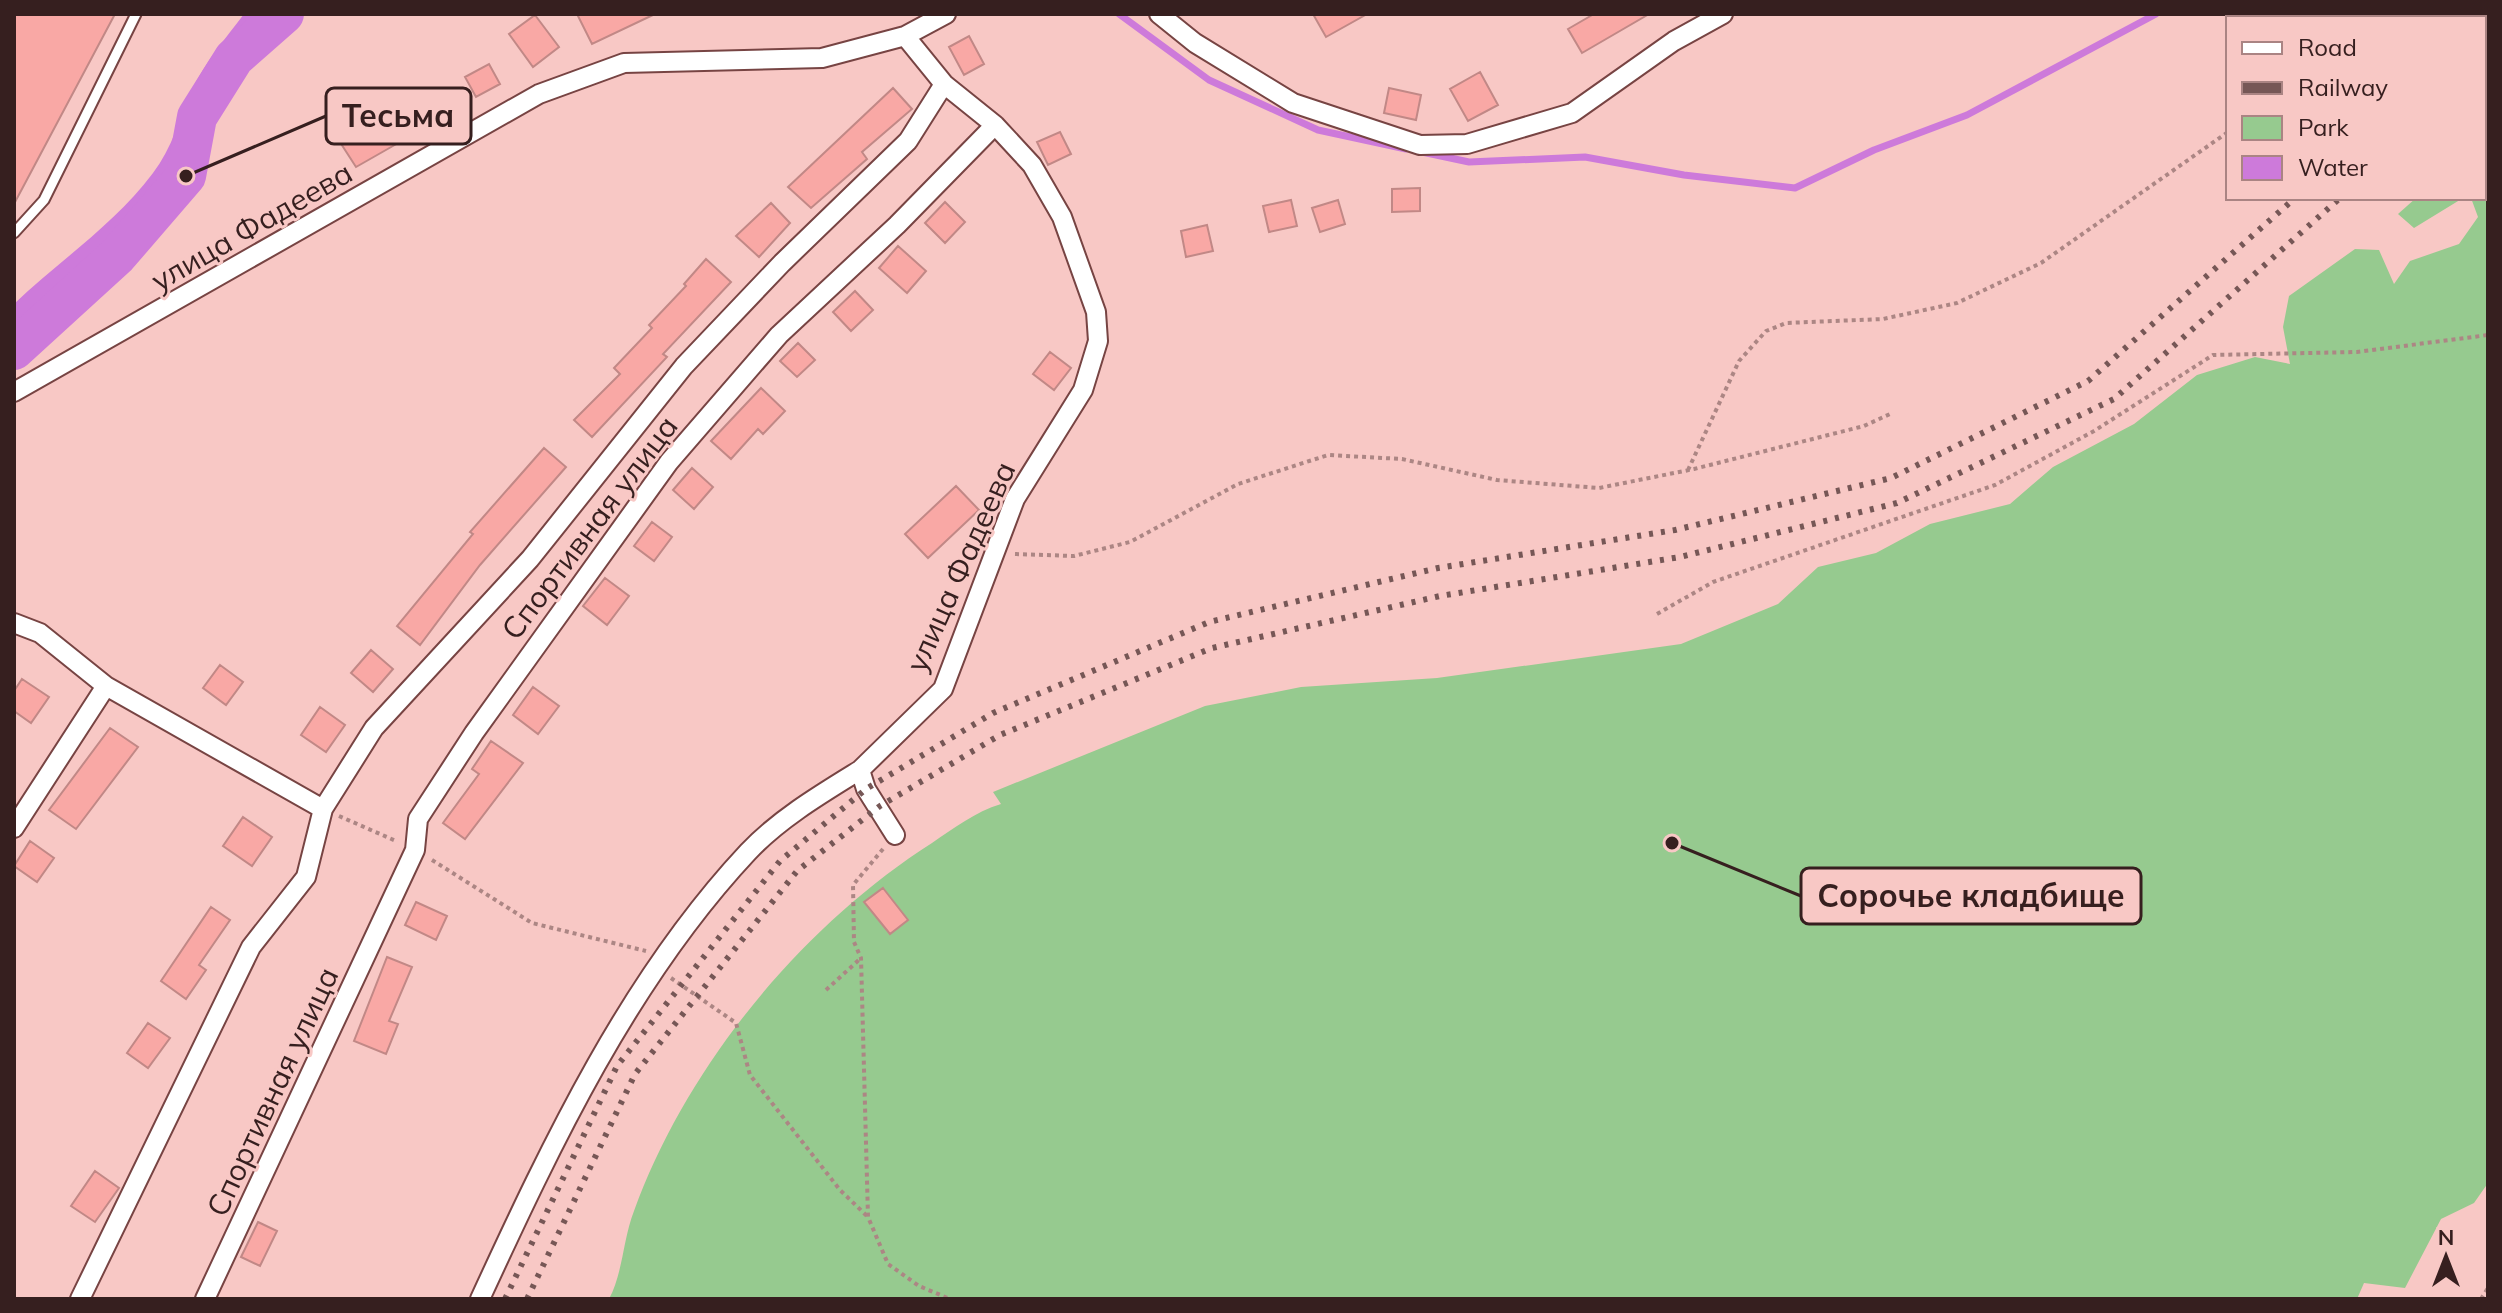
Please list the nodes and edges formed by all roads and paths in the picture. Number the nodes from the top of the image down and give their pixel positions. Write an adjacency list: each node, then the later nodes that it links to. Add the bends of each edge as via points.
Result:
1 (136, 14): 9 (lane, via 44,200)
2 (946, 14): 5 (street, улица Фадеева)
3 (1159, 14): 4 (street, via 1195,43 1293,103 1420,145 1467,144 1572,113 1674,41)
4 (1723, 14)
5 (905, 36): 6 (street); 11 (street, улица Фадеева, via 822,58 624,63 539,94)
6 (944, 84): 7 (street); 19 (street, Спортивная улица, via 908,141 684,366 530,559 374,728)
7 (995, 125): 14 (street, улица Фадеева, via 1032,165 1062,217 1096,312 1098,341 1083,390 1015,499); 29 (street, Спортивная улица, via 779,335 669,462 474,733 418,819 415,850)
8 (2226, 133): 13 (path, via 2041,263 1957,303 1883,319 1786,323 1766,331 1739,361)
9 (14, 233)
10 (2488, 335): 15 (path, via 2357,352 2213,355 2094,431 1995,485 1713,582)
11 (14, 392)
12 (1890, 414): 13 (path, via 1864,426)
13 (1688, 470): 14 (path, via 1599,488 1497,480 1402,459 1328,455 1238,484 1130,542 1074,556)
14 (993, 553): 18 (street, улица Фадеева, via 943,689)
15 (1657, 614)
16 (14, 623): 17 (street, via 40,633)
17 (106, 686): 19 (street); 20 (street)
18 (860, 770): 21 (street); 24 (street, улица Фадеева, via 806,803 749,851)
19 (323, 809): 28 (street, Спортивная улица, via 306,877 251,947)
20 (14, 828)
21 (895, 835): 23 (path, via 853,885 854,942)
22 (532, 923): 24 (path, via 646,951)
23 (861, 958): 25 (path); 26 (path)
24 (659, 965): 26 (path, via 680,988 736,1023 750,1075 840,1190); 30 (street, улица Фадеева, via 541,1168)
25 (826, 990)
26 (868, 1217): 31 (path, via 888,1264)
27 (2488, 1288): 32 (path)
28 (80, 1299)
29 (205, 1299)
30 (480, 1299)
31 (950, 1299)
32 (2481, 1299)

